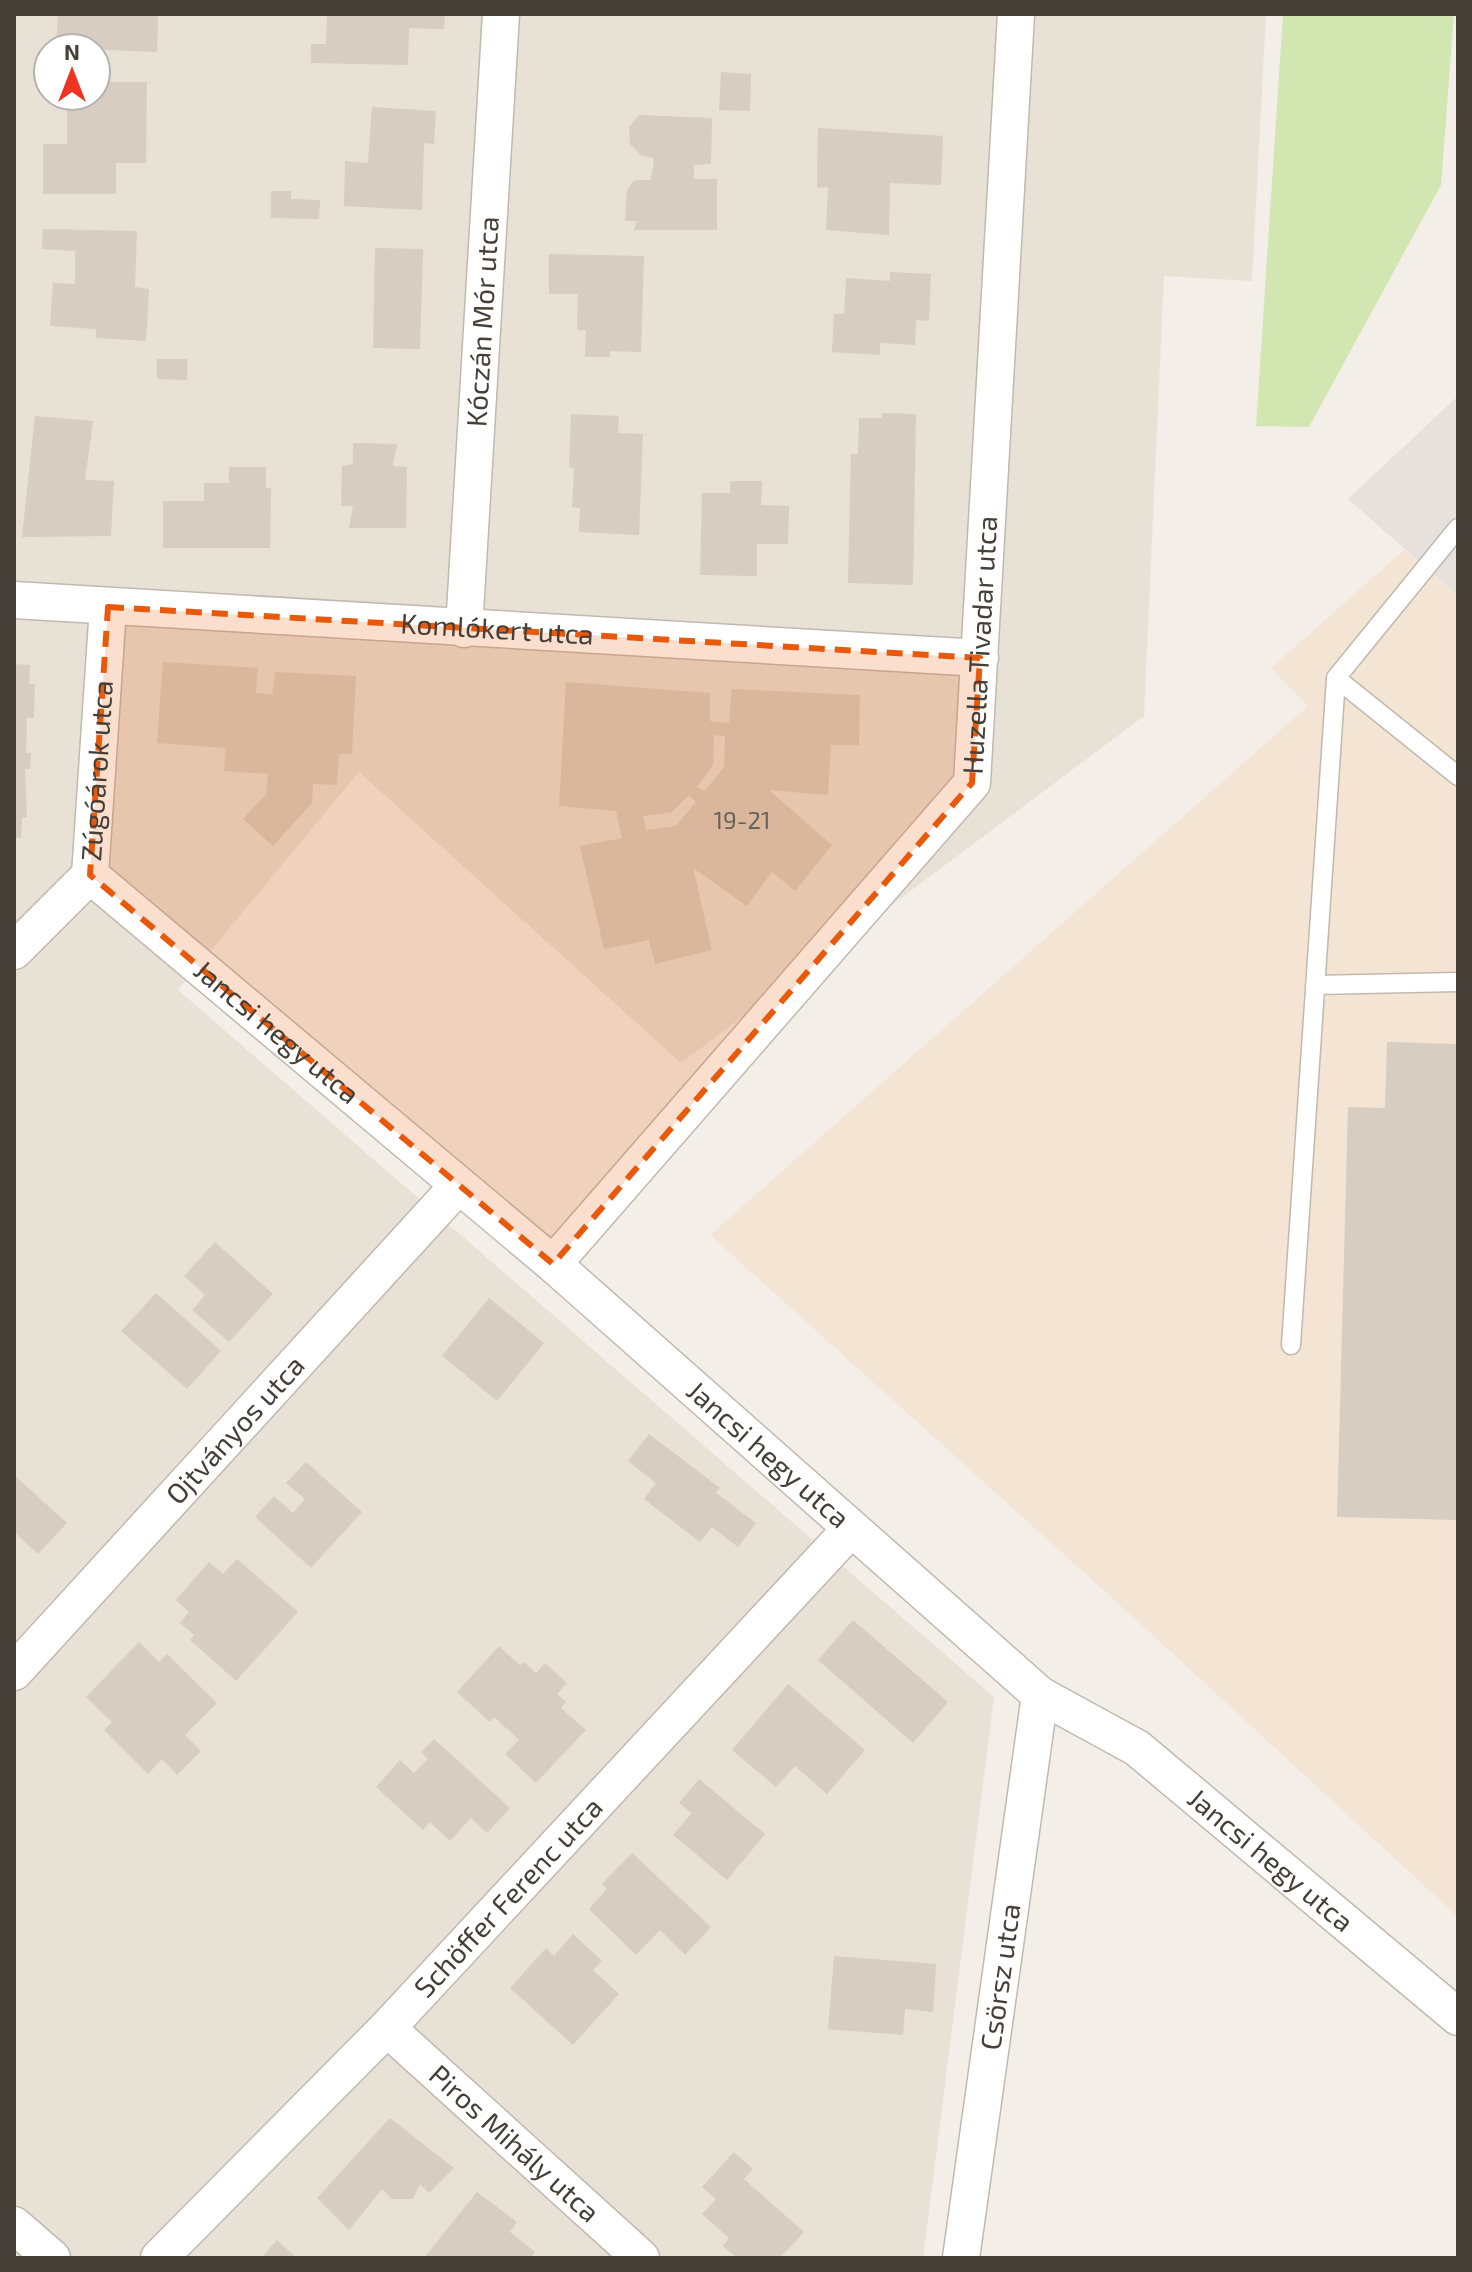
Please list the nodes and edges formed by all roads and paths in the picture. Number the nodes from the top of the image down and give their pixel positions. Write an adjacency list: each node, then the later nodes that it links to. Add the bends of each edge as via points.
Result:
1 (501, 14): 6 (street, Kóczán Mór utca)
2 (1016, 14): 7 (street, Huzella Tivadar utca)
3 (1458, 528): 8 (lane)
4 (14, 600): 5 (street, Komlókert utca)
5 (108, 607): 6 (street, Komlókert utca); 10 (street, Zúgóárok utca)
6 (464, 629): 7 (street, Komlókert utca)
7 (980, 658): 15 (street, Huzella Tivadar utca, via 972,783)
8 (1336, 678): 9 (lane); 13 (lane)
9 (1458, 776)
10 (90, 875): 11 (street, Zúgóárok utca); 14 (street, Jancsi hegy utca)
11 (14, 951)
12 (1458, 982): 13 (lane)
13 (1315, 985): 16 (lane)
14 (457, 1187): 15 (street, Jancsi hegy utca); 18 (street, Ojtványos utca)
15 (553, 1264): 17 (street, Jancsi hegy utca)
16 (1291, 1345)
17 (850, 1530): 19 (street, Jancsi hegy utca); 21 (street, Schöffer Ferenc utca)
18 (14, 1672)
19 (1040, 1695): 20 (street, Jancsi hegy utca, via 1137,1748); 26 (street, Csörsz utca)
20 (1458, 2017)
21 (387, 2028): 24 (street, Schöffer Ferenc utca); 25 (street, Piros Mihály utca)
22 (14, 2225): 23 (street)
23 (52, 2258)
24 (159, 2258)
25 (641, 2258)
26 (961, 2258)

